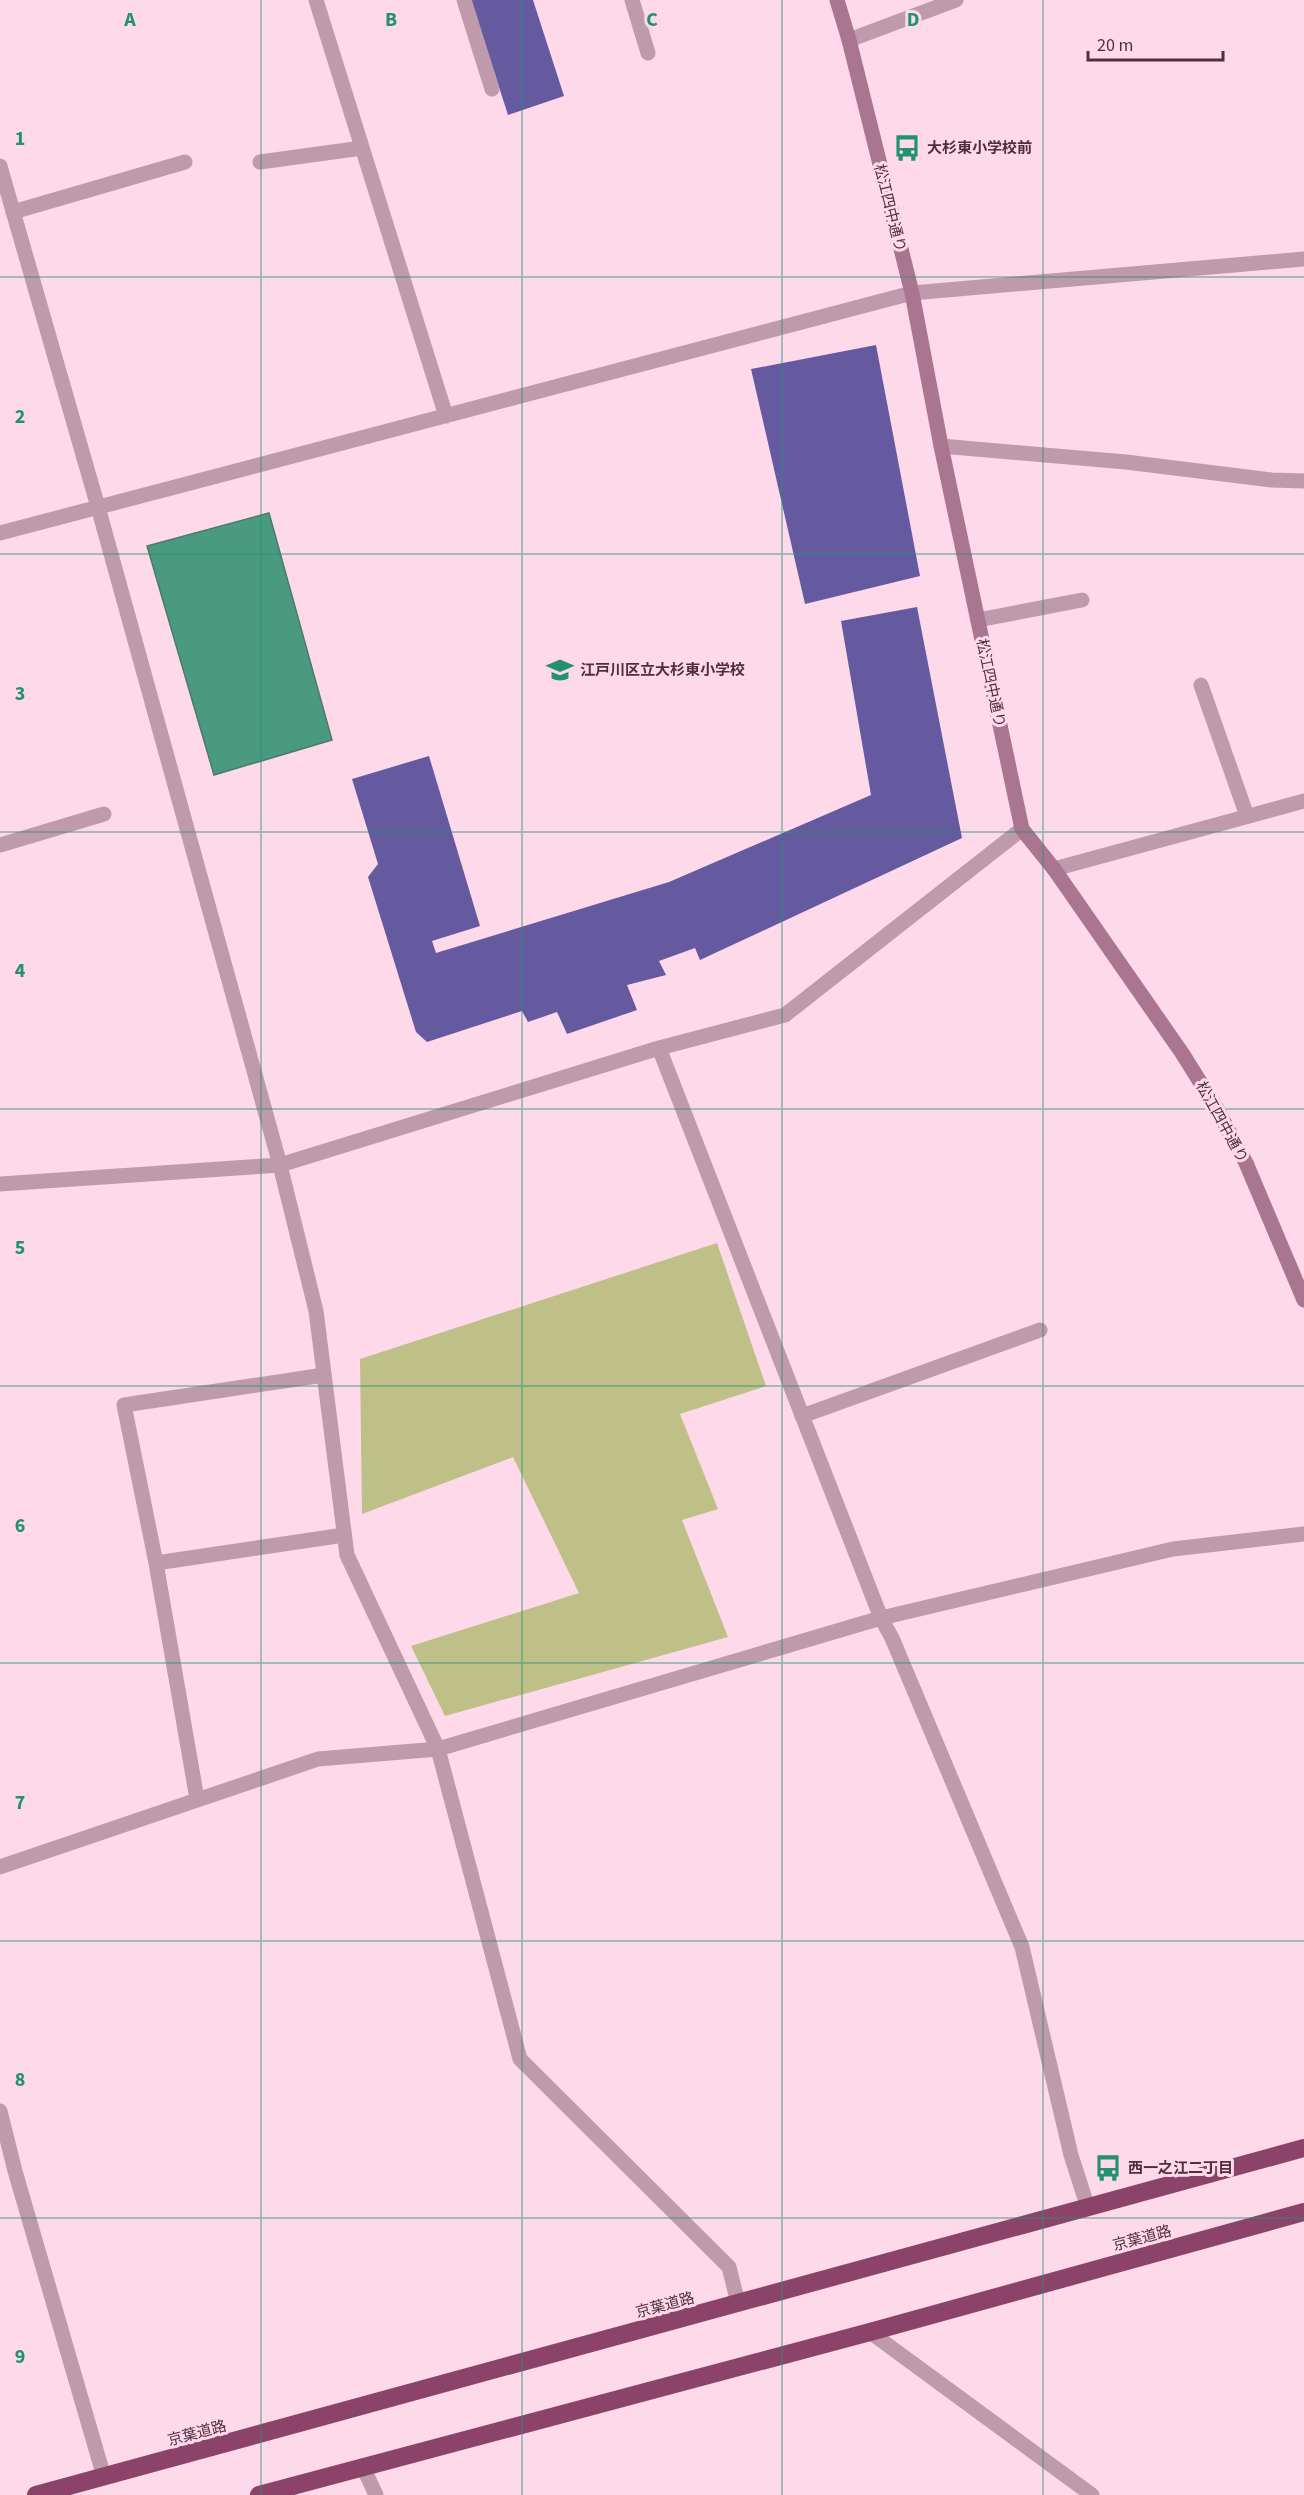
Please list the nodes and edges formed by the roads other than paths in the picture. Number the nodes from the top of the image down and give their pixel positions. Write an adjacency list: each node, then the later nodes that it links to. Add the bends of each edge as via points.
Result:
1 (316, 0): 9 (street)
2 (464, 0): 8 (street)
3 (632, 0): 7 (street)
4 (837, 0): 6 (street, 松江四中通り)
5 (956, 0): 6 (street)
6 (849, 40): 15 (street, 松江四中通り)
7 (648, 53)
8 (492, 89)
9 (362, 148): 11 (street); 16 (street)
10 (185, 162): 13 (street)
11 (260, 162)
12 (0, 166): 13 (street)
13 (13, 212): 19 (street)
14 (1304, 259): 15 (street)
15 (912, 293): 16 (street); 17 (street, 松江四中通り)
16 (446, 416): 19 (street)
17 (941, 446): 18 (street); 22 (street, 松江四中通り)
18 (1304, 481)
19 (98, 507): 20 (street); 31 (street)
20 (0, 533)
21 (1082, 600): 22 (street)
22 (978, 620): 27 (street, 松江四中通り)
23 (1201, 685): 26 (street)
24 (1304, 801): 26 (street)
25 (104, 814): 28 (street)
26 (1247, 816): 29 (street)
27 (1022, 829): 29 (street, 松江四中通り); 30 (street, via 785,1015)
28 (0, 845)
29 (1054, 869): 33 (street, 松江四中通り, via 1217,1109 1246,1163)
30 (659, 1048): 31 (street); 36 (street)
31 (280, 1165): 32 (street); 35 (street, via 316,1311)
32 (0, 1184)
33 (1304, 1300)
34 (1040, 1330): 36 (street)
35 (324, 1376): 38 (street); 39 (street, via 124,1406)
36 (802, 1416): 40 (street)
37 (1304, 1534): 40 (street, via 1173,1549)
38 (344, 1535): 39 (street); 41 (street, via 346,1555)
39 (156, 1563): 42 (street)
40 (881, 1618): 41 (street); 46 (street, via 1022,1947 1071,2155)
41 (438, 1749): 42 (street, via 318,1759); 48 (street, via 520,2059 729,2267)
42 (197, 1799): 43 (street)
43 (0, 1867)
44 (0, 2111): 51 (street)
45 (1304, 2148): 46 (highway, 京葉道路)
46 (1088, 2208): 48 (highway, 京葉道路)
47 (1304, 2212): 49 (highway, 京葉道路)
48 (738, 2304): 51 (highway, 京葉道路)
49 (870, 2332): 50 (highway, 京葉道路); 55 (street)
50 (363, 2466): 53 (highway, 京葉道路); 54 (street)
51 (104, 2477): 52 (highway, 京葉道路)
52 (36, 2495)
53 (259, 2495)
54 (376, 2495)
55 (1092, 2495)

